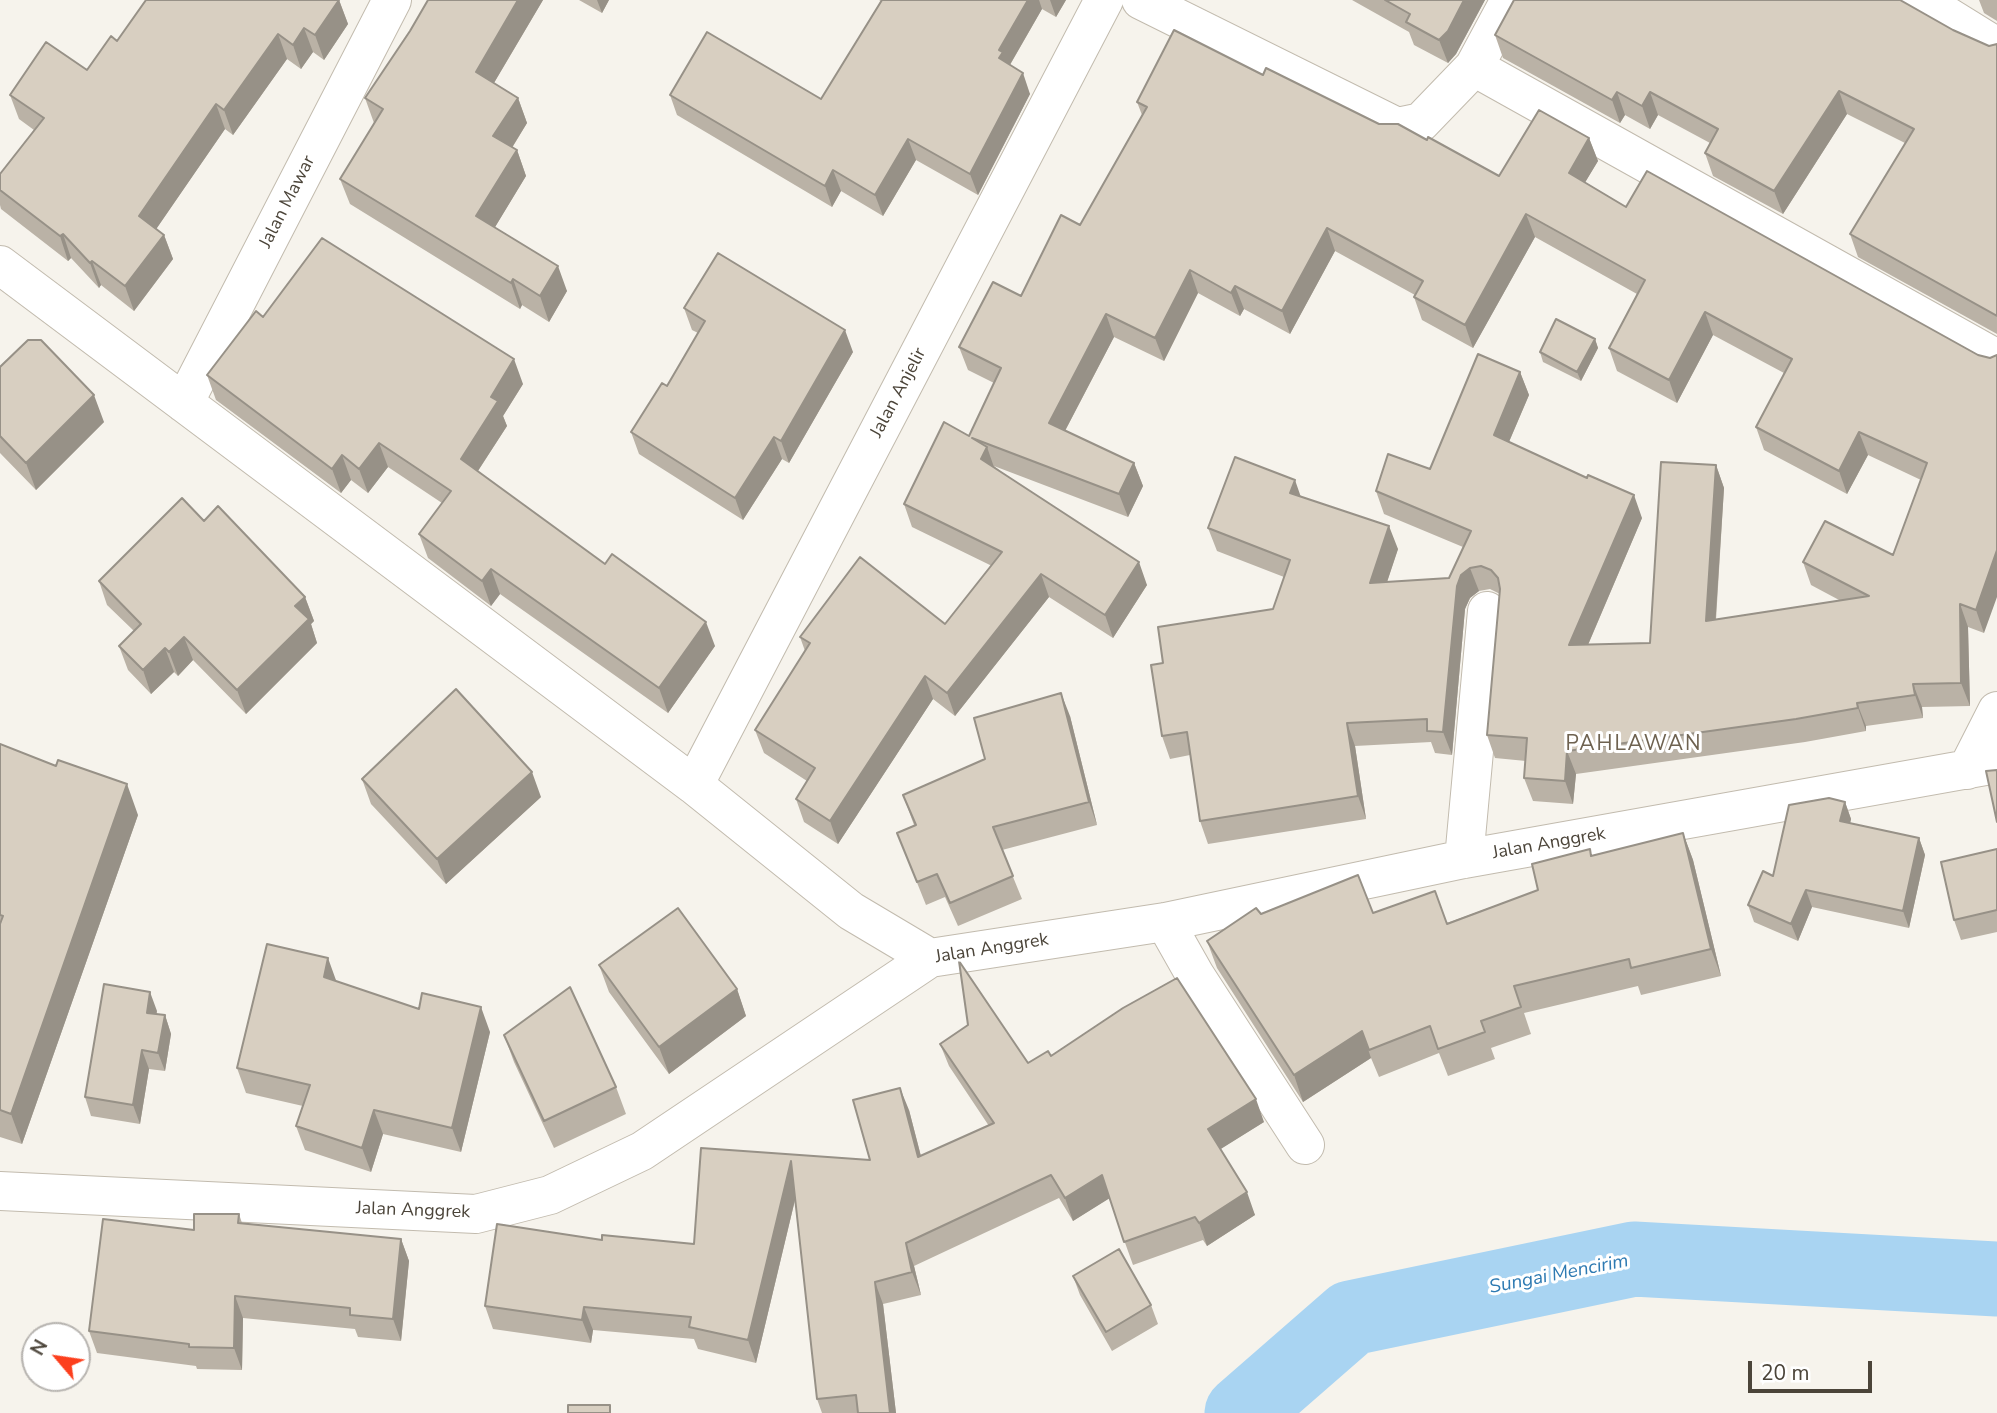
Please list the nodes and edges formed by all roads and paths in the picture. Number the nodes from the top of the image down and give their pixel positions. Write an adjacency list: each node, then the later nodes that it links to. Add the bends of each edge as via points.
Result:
1 (392, 0): 10 (street, Jalan Mawar)
2 (1104, 0): 14 (street, Jalan Anjelir)
3 (1141, 0): 7 (street, via 1397,127 1421,122)
4 (1510, 0): 7 (street)
5 (1921, 0): 6 (street)
6 (1997, 47)
7 (1474, 67): 9 (street)
8 (0, 265): 10 (street)
9 (1997, 359)
10 (184, 403): 14 (street)
11 (1487, 611): 15 (street)
12 (1997, 711): 13 (street)
13 (1982, 767): 15 (street, Jalan Anggrek)
14 (694, 785): 17 (street, via 851,911)
15 (1464, 859): 16 (street, Jalan Anggrek)
16 (1165, 922): 17 (street, Jalan Anggrek); 18 (street)
17 (929, 958): 19 (street, Jalan Anggrek, via 642,1152 551,1195 476,1214)
18 (1305, 1145)
19 (0, 1191)

